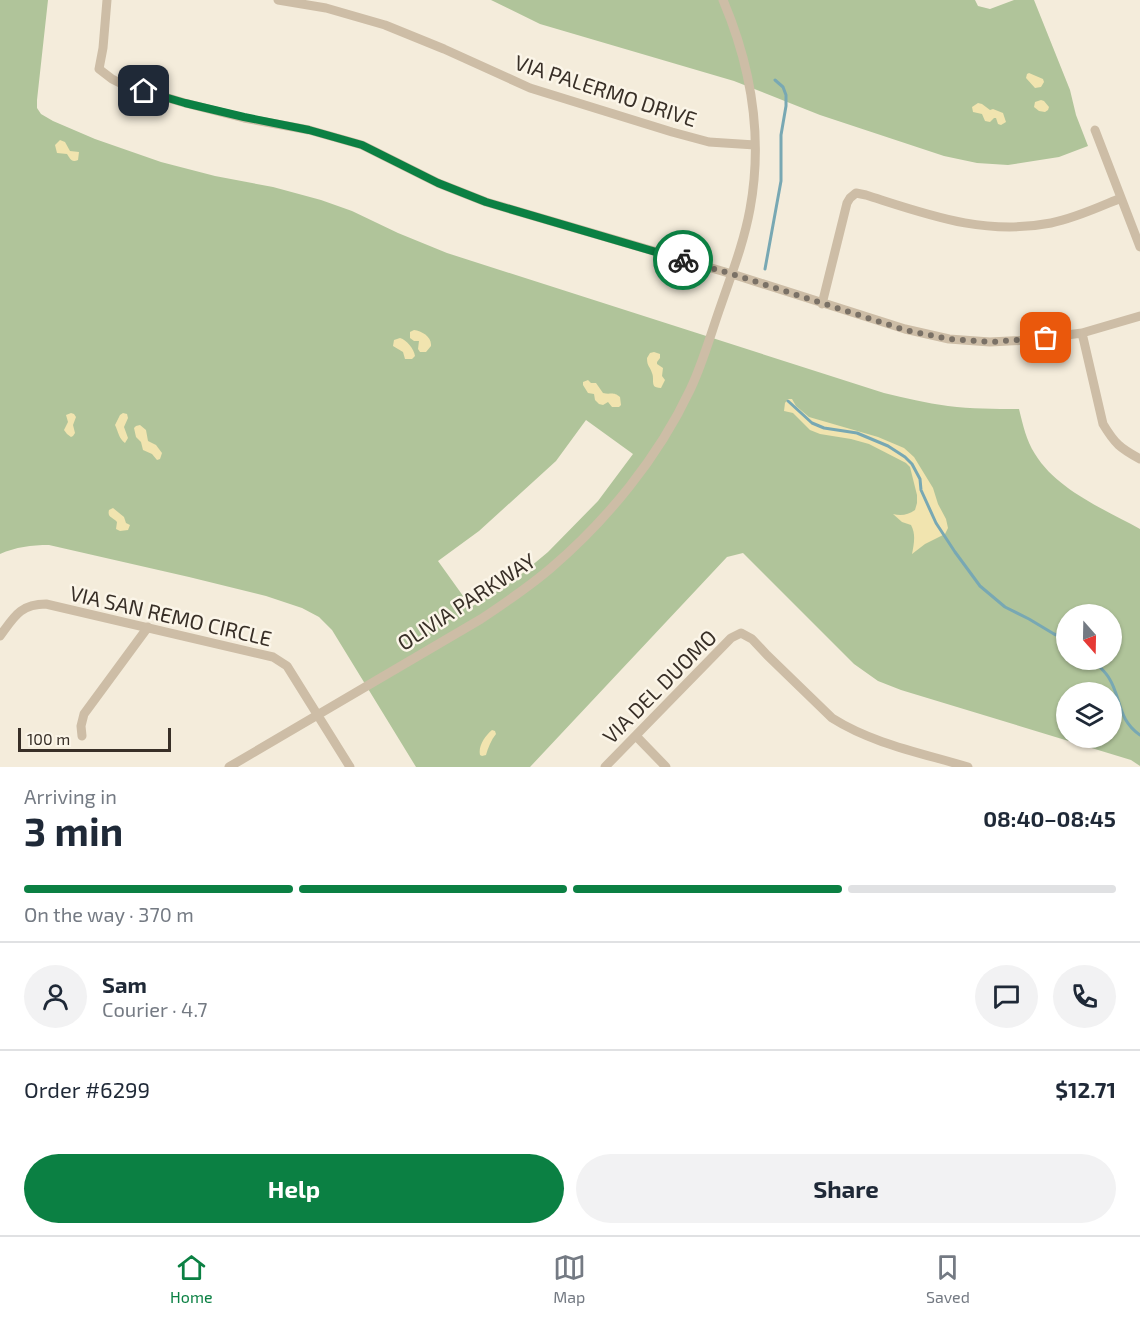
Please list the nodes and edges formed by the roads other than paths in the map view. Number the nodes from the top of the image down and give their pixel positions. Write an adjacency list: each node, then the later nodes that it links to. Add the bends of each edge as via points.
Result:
1 (107, 0): 8 (street, via 99,69 124,85 362,145 486,202)
2 (278, 0): 5 (street, VIA PALERMO DRIVE, via 326,8 385,25 530,88 661,129 709,142)
3 (723, 0): 5 (street, OLIVIA PARKWAY, via 749,82)
4 (1095, 130): 6 (street)
5 (755, 145): 8 (street, OLIVIA PARKWAY, via 750,209)
6 (1121, 198): 7 (street); 9 (street, via 1052,222 989,226 936,217 856,194 847,203)
7 (1140, 247)
8 (732, 274): 9 (street); 15 (street, OLIVIA PARKWAY, via 686,397 634,480 577,544 550,569 481,619)
9 (822, 304): 11 (street, via 905,330 949,339 990,342)
10 (1140, 316): 11 (street)
11 (1082, 333): 12 (street, via 1103,424 1122,449)
12 (1140, 459)
13 (148, 627): 14 (street, VIA SAN REMO CIRCLE, via 36,604 18,612); 15 (street, VIA SAN REMO CIRCLE, via 273,657 287,666); 16 (street, via 84,714)
14 (0, 636)
15 (318, 715): 18 (street, OLIVIA PARKWAY); 19 (street)
16 (82, 736)
17 (636, 736): 20 (street, VIA DEL DUOMO); 21 (street); 22 (street, VIA DEL DUOMO, via 731,638 741,633 844,726)
18 (229, 767)
19 (350, 767)
20 (605, 767)
21 (666, 767)
22 (968, 767)

